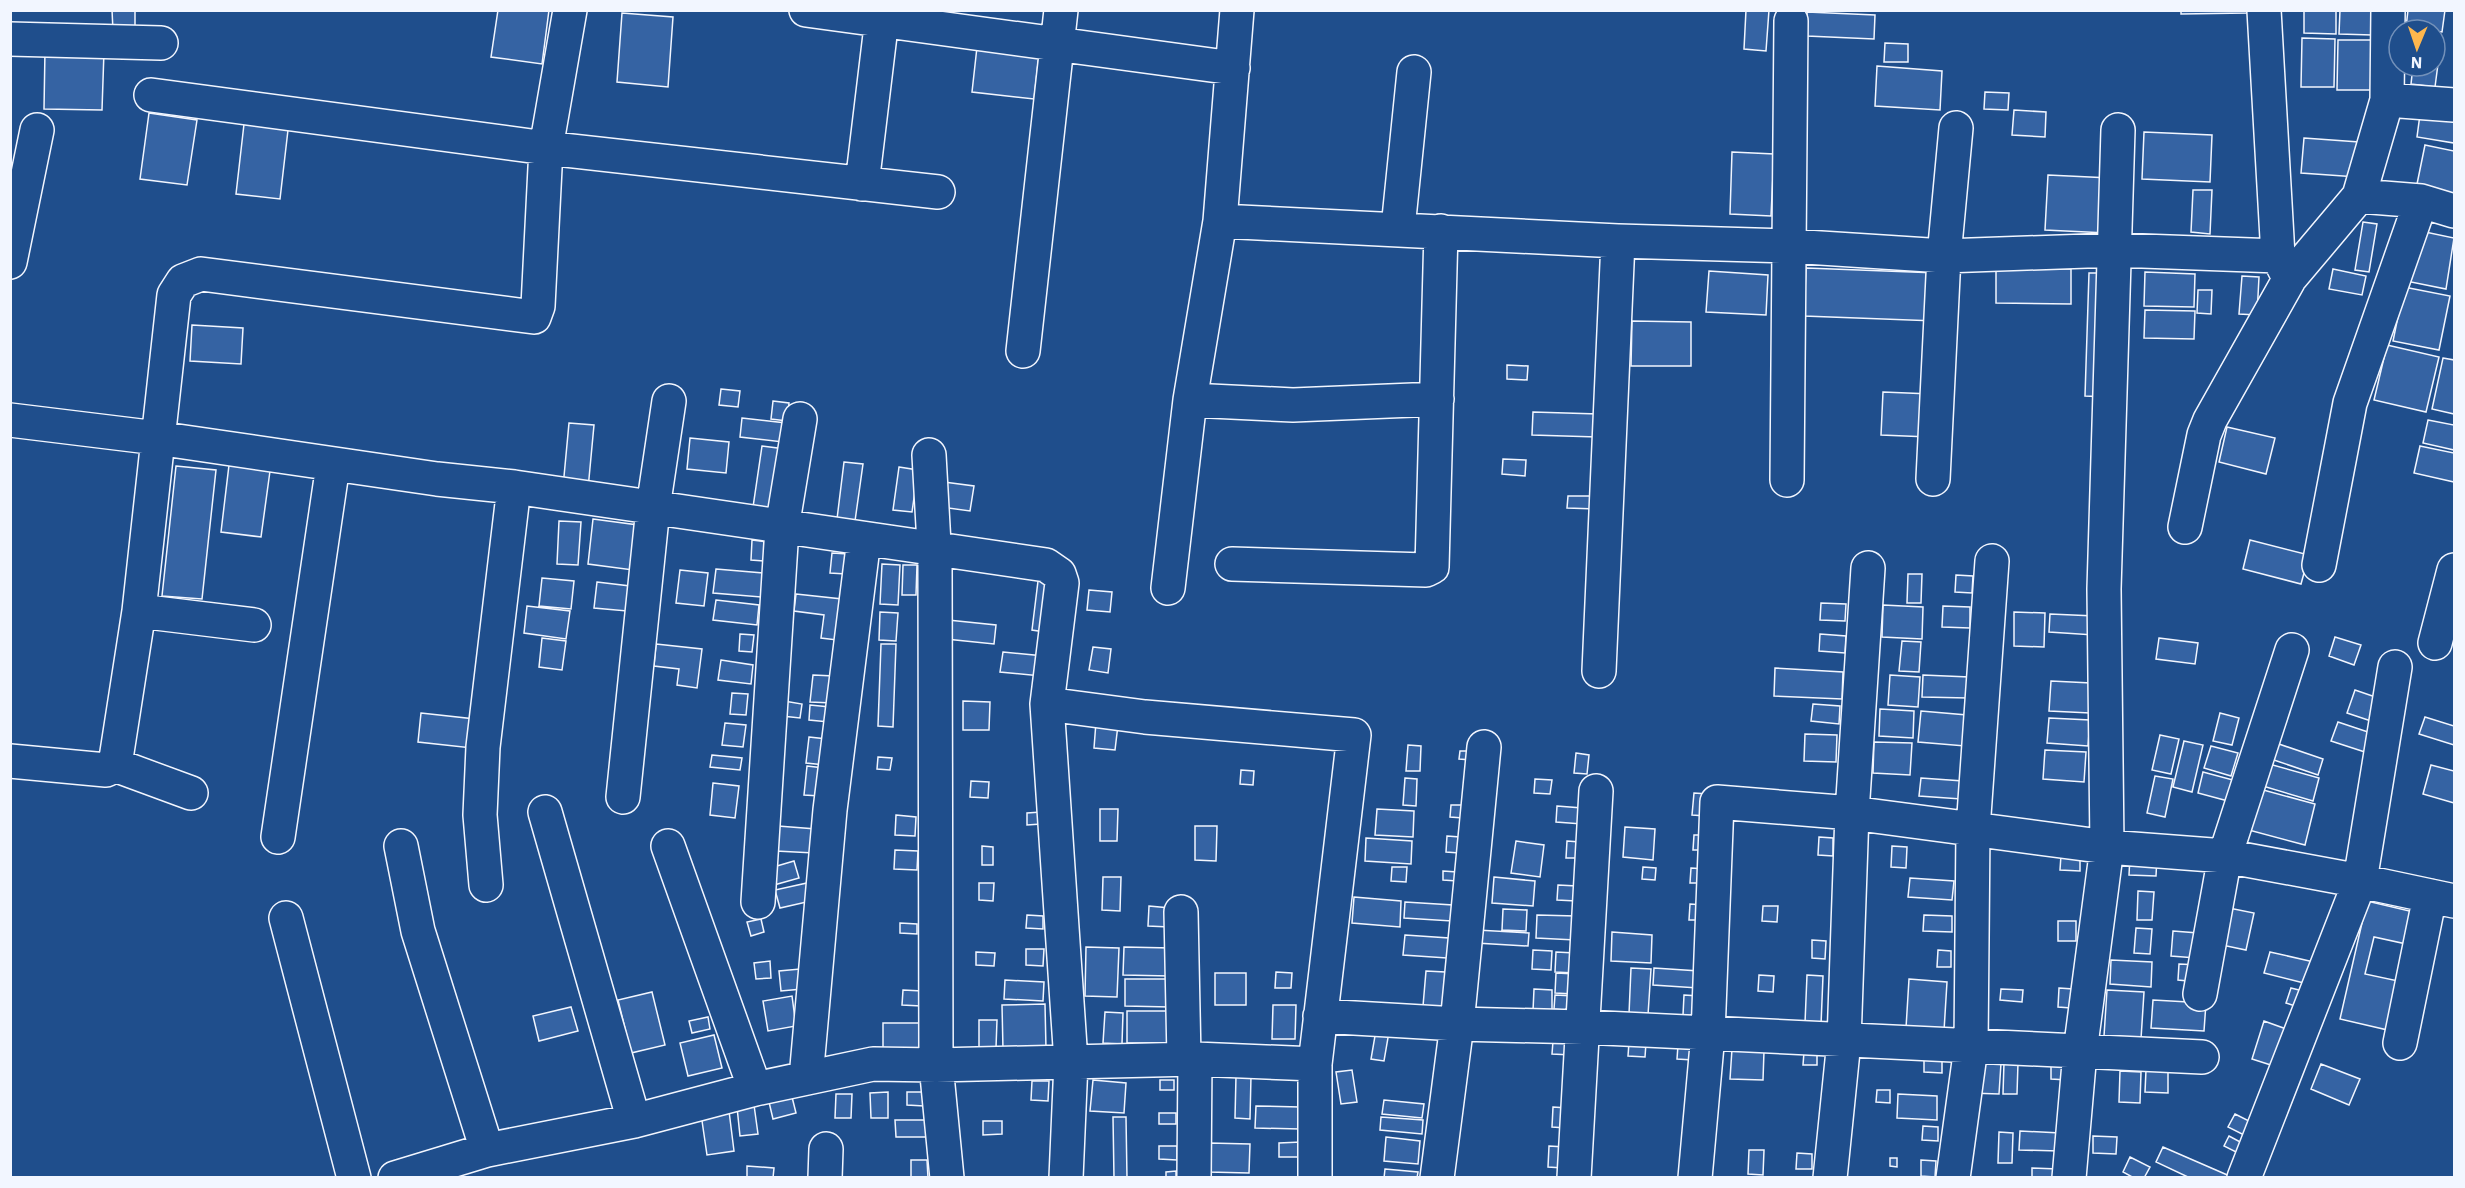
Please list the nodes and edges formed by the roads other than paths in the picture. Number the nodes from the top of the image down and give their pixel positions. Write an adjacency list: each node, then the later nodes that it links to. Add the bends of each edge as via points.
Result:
1 (570, 10): 20 (street)
2 (806, 10): 7 (street)
3 (1061, 10): 11 (street)
4 (1237, 10): 12 (street)
5 (2264, 10): 34 (street)
6 (2388, 10): 15 (street)
7 (882, 15): 11 (street); 21 (street)
8 (1791, 21): 30 (street)
9 (10, 39): 10 (street)
10 (162, 43)
11 (1057, 43): 12 (street); 35 (street)
12 (1233, 68): 26 (street)
13 (1414, 72): 27 (street)
14 (151, 95): 20 (street)
15 (2387, 100): 16 (street); 23 (street)
16 (2454, 105)
17 (1956, 128): 32 (street)
18 (38, 130): 33 (street)
19 (2118, 130): 31 (street)
20 (546, 148): 21 (street); 41 (street, via 538,306 534,317 201,274 183,281 174,295)
21 (862, 184): 22 (street)
22 (938, 192)
23 (2359, 196): 24 (street); 34 (street)
24 (2421, 201): 25 (street); 54 (street, via 2350,403)
25 (2454, 211)
26 (1220, 221): 27 (street); 37 (street)
27 (1398, 228): 28 (street)
28 (1441, 231): 29 (street); 36 (street)
29 (1618, 241): 30 (street); 63 (street)
30 (1790, 246): 32 (street); 45 (street)
31 (2115, 250): 32 (street); 34 (street); 77 (street, via 2103,589)
32 (1944, 256): 44 (street)
33 (10, 262)
34 (2284, 267): 48 (street, via 2207,427)
35 (1023, 351)
36 (1437, 399): 37 (street, via 1293,405); 53 (street, via 1432,567 1426,570)
37 (1190, 400): 57 (street)
38 (669, 401): 47 (street)
39 (800, 419): 49 (street)
40 (10, 420): 41 (street)
41 (157, 438): 43 (street); 58 (street)
42 (929, 455): 51 (street)
43 (333, 465): 46 (street); 74 (street)
44 (1933, 479)
45 (1787, 480)
46 (514, 487): 47 (street); 80 (street, via 483,747 480,815)
47 (653, 508): 49 (street); 70 (street)
48 (2185, 527)
49 (782, 528): 50 (street); 82 (street)
50 (864, 539): 51 (street); 99 (street, via 830,810)
51 (935, 550): 64 (street, via 1046,565 1059,574 1062,583); 98 (street)
52 (1992, 561): 73 (street)
53 (1232, 564)
54 (2319, 565)
55 (1868, 568): 72 (street)
56 (2454, 570): 60 (street)
57 (1168, 588)
58 (139, 611): 59 (street); 67 (street)
59 (254, 626)
60 (2435, 644)
61 (2292, 650): 78 (street)
62 (2395, 667): 79 (street)
63 (1599, 671)
64 (1047, 704): 86 (street, via 1145,717 1354,735); 96 (street)
65 (1484, 747): 87 (street)
66 (10, 761): 67 (street, via 106,770)
67 (115, 765): 69 (street)
68 (1596, 790): 88 (street)
69 (191, 793)
70 (623, 797)
71 (545, 812): 101 (street)
72 (1852, 813): 73 (street); 89 (street, via 1717,802); 90 (street)
73 (1973, 829): 77 (street); 92 (street)
74 (278, 837)
75 (400, 846): 102 (street, via 418,931)
76 (668, 846): 100 (street)
77 (2107, 847): 78 (street); 93 (street)
78 (2225, 856): 79 (street); 85 (street)
79 (2360, 881): 81 (street); 115 (street)
80 (486, 885)
81 (2442, 899): 91 (street)
82 (758, 902)
83 (1181, 912): 95 (street)
84 (286, 918): 103 (street)
85 (2200, 994)
86 (1320, 1016): 87 (street); 97 (street)
87 (1457, 1024): 88 (street); 109 (street)
88 (1583, 1027): 89 (street); 110 (street)
89 (1708, 1034): 90 (street); 111 (street)
90 (1844, 1041): 92 (street); 112 (street)
91 (2400, 1043)
92 (1971, 1047): 93 (street); 113 (street)
93 (2080, 1052): 94 (street); 114 (street)
94 (2202, 1057)
95 (1190, 1059): 96 (street); 97 (street); 107 (street)
96 (1071, 1062): 98 (street); 106 (street)
97 (1315, 1064): 108 (street)
98 (936, 1065): 99 (street, via 873,1064); 105 (street)
99 (806, 1078): 100 (street)
100 (755, 1089): 101 (street)
101 (633, 1121): 102 (street)
102 (487, 1150): 104 (street)
103 (354, 1178)
104 (395, 1178)
105 (947, 1178)
106 (1066, 1178)
107 (1194, 1178)
108 (1315, 1178)
109 (1437, 1178)
110 (1574, 1178)
111 (1695, 1178)
112 (1830, 1178)
113 (1953, 1178)
114 (2069, 1178)
115 (2244, 1178)

